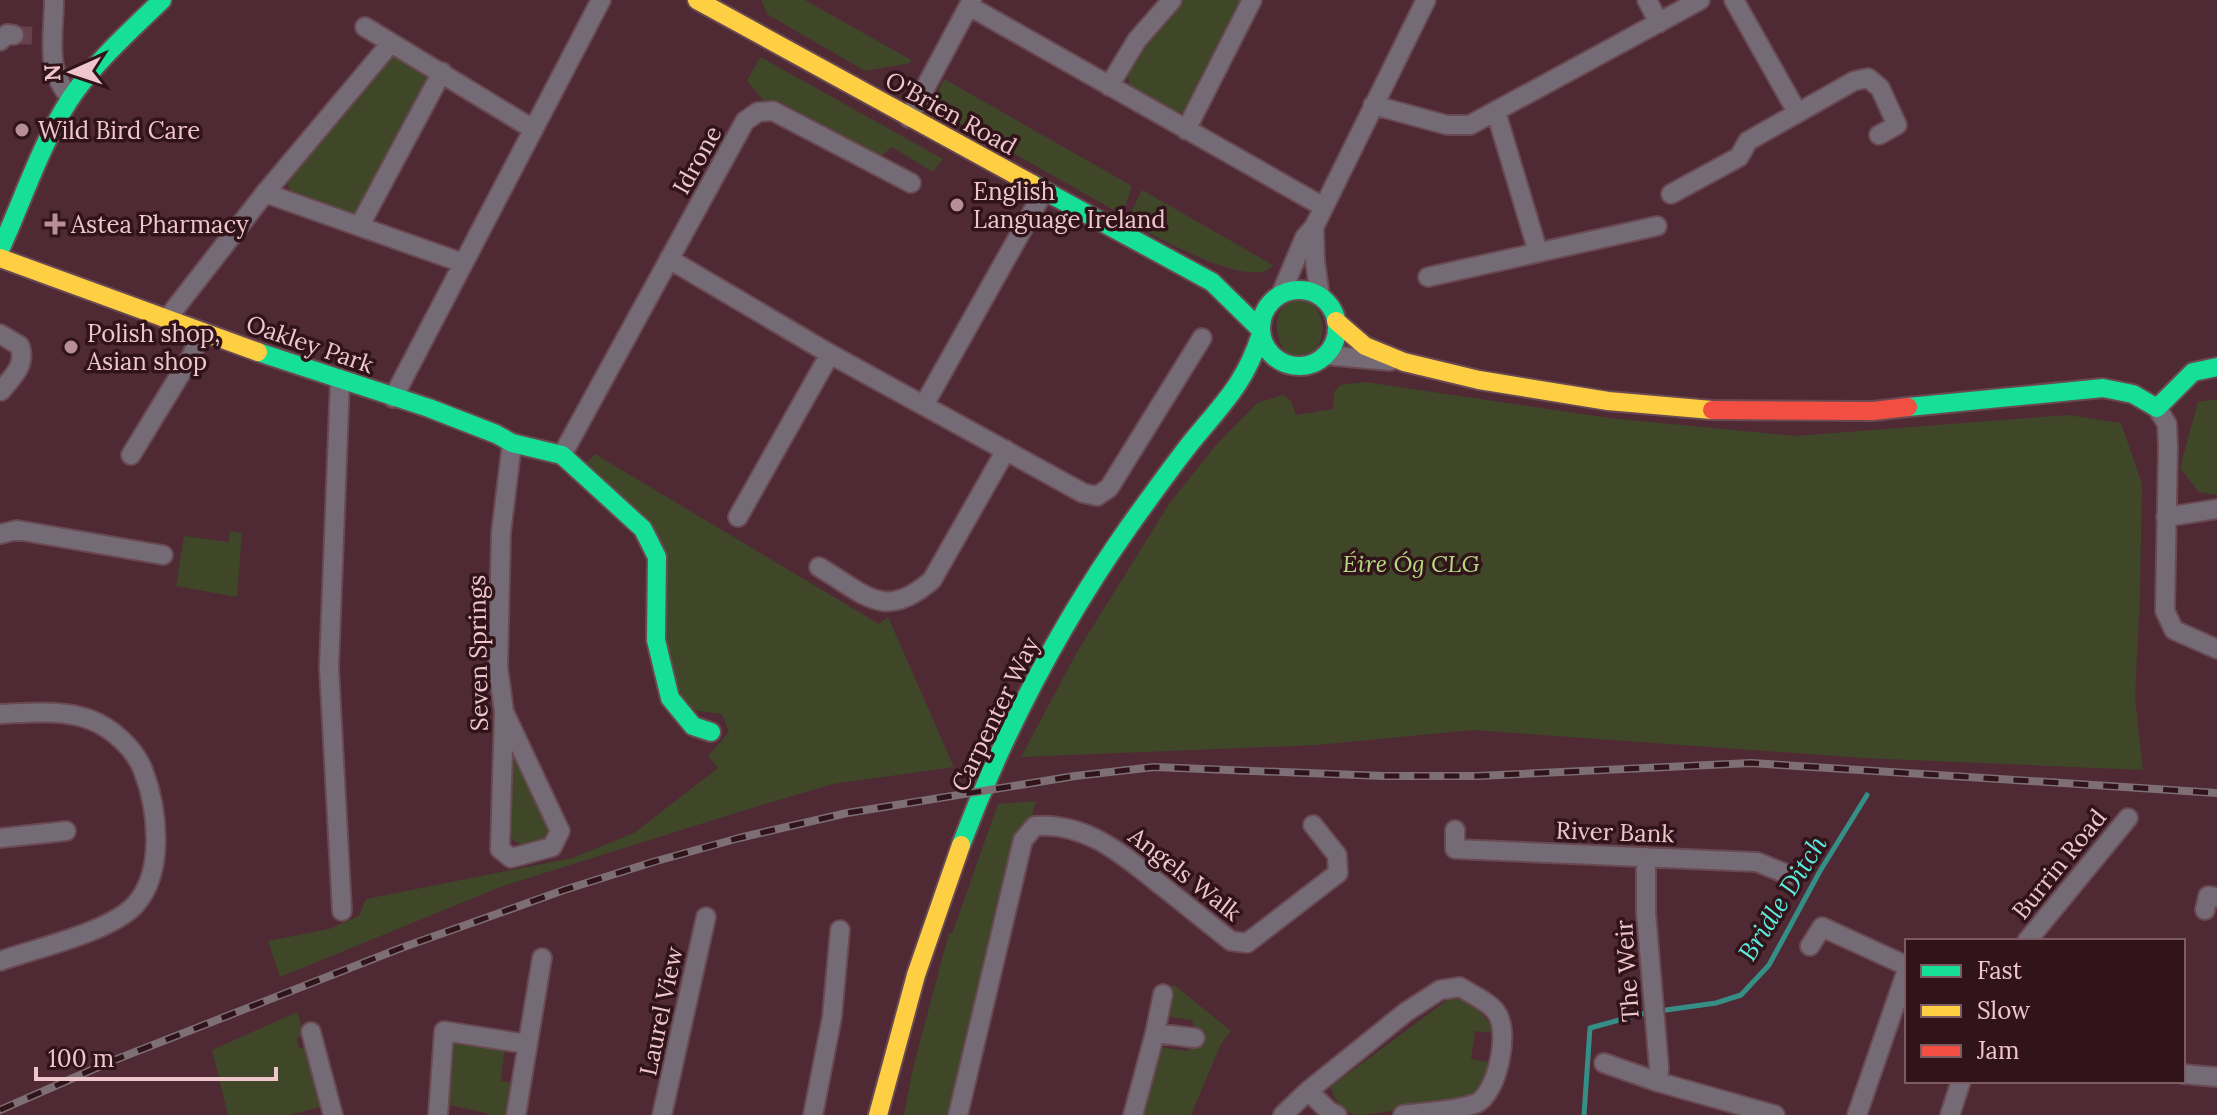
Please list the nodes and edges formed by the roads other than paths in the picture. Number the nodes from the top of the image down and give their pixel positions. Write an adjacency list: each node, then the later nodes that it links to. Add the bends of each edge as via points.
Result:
1 (54, 0): 17 (street, via 46,37 53,69)
2 (162, 0): 17 (street)
3 (601, 0): 22 (street, Oakley Park)
4 (697, 0): 21 (street, O'Brien Road)
5 (1172, 0): 16 (street, via 1137,40)
6 (1252, 0): 23 (street)
7 (1426, 0): 18 (street)
8 (1647, 0): 12 (street)
9 (1700, 0): 12 (street)
10 (1734, 0): 20 (street)
11 (971, 3): 16 (street); 21 (street)
12 (1659, 23): 19 (street)
13 (365, 27): 14 (street)
14 (390, 44): 15 (street); 27 (street)
15 (442, 72): 22 (street); 30 (street)
16 (1109, 86): 23 (street)
17 (71, 98): 33 (street)
18 (1373, 105): 19 (street, via 1447,125 1470,125); 29 (street)
19 (1496, 112): 34 (street)
20 (1797, 112): 24 (street, via 1868,78 1880,88 1897,125); 28 (street, via 1748,141 1739,157)
21 (909, 118): 26 (street, O'Brien Road)
22 (533, 129): 37 (street, Oakley Park)
23 (1186, 130): 29 (street)
24 (1879, 135)
25 (911, 183): 36 (street, Idrone, via 773,111 758,112 745,121)
26 (1044, 191): 39 (street, O'Brien Road); 57 (street)
27 (265, 193): 30 (street); 42 (street)
28 (1671, 194)
29 (1322, 206): 32 (street)
30 (360, 225): 37 (street)
31 (1657, 226): 34 (street)
32 (1314, 227): 40 (street); 41 (street)
33 (0, 250)
34 (1538, 252): 38 (street)
35 (0, 258): 42 (street, Oakley Park)
36 (669, 259): 48 (street); 62 (street, Idrone)
37 (463, 263): 56 (street, Oakley Park)
38 (1428, 277)
39 (1223, 291): 40 (street, O'Brien Road); 45 (street, O'Brien Road)
40 (1280, 295): 41 (street, via 1301,290); 45 (street, via 1265,311)
41 (1320, 296): 43 (street)
42 (166, 320): 44 (street, Oakley Park)
43 (1336, 321): 49 (street, via 1335,340); 50 (street, via 1365,346)
44 (201, 332): 54 (street, Oakley Park); 61 (street)
45 (1261, 332): 51 (street, via 1269,351); 53 (street, Carpenter Way)
46 (0, 334): 55 (street, via 20,346 23,356 21,367)
47 (1202, 338): 60 (street, via 1109,488 1097,496)
48 (830, 354): 57 (street); 64 (street)
49 (1325, 355): 50 (street); 51 (street, via 1307,365)
50 (1404, 362): 58 (street, via 1569,397 1718,410 1873,411 2103,388 2133,394)
51 (1293, 365): 53 (street)
52 (2217, 367): 58 (street, via 2193,372)
53 (1244, 378): 105 (street, Carpenter Way, via 1138,514 1028,694 938,905 908,994)
54 (340, 380): 56 (street, Oakley Park); 80 (street, via 329,667)
55 (1, 391)
56 (393, 398): 59 (street, Oakley Park)
57 (924, 405): 60 (street)
58 (2157, 408): 65 (street, via 2167,424)
59 (504, 438): 62 (street); 70 (street, Seven Springs, via 498,667)
60 (1006, 450): 68 (street, via 932,580 914,596 899,602 875,601)
61 (131, 455)
62 (562, 455): 72 (street, via 643,529 657,557 656,640 670,698 693,726)
63 (2217, 509): 65 (street)
64 (738, 517)
65 (2166, 517): 69 (street, via 2165,611 2174,630)
66 (0, 534): 67 (street, via 17,530)
67 (163, 555)
68 (819, 567)
69 (2217, 649)
70 (504, 712): 70 (street, Seven Springs, via 560,831 552,847 511,858 500,849)
71 (0, 714): 86 (street, via 75,715 121,739 143,769 156,842 148,887 119,919)
72 (711, 732)
73 (2128, 818): 83 (street, Burrin Road)
74 (1313, 825): 106 (street, Angels Walk, via 1337,855 1338,873 1247,943 1231,941 1113,846 1054,824 1035,826 1023,840)
75 (1455, 830): 78 (street, River Bank, via 1455,849)
76 (66, 831): 77 (street)
77 (0, 838)
78 (1646, 857): 79 (street, River Bank, via 1757,862); 97 (street, The Weir)
79 (1789, 875)
80 (342, 911)
81 (706, 917): 103 (street, Laurel View)
82 (840, 930): 104 (street, via 832,1017)
83 (2029, 939)
84 (1810, 946): 87 (street, via 1822,927)
85 (542, 958): 93 (street)
86 (0, 961)
87 (1905, 967)
88 (1905, 974): 112 (street)
89 (1163, 994): 91 (street)
90 (311, 1032): 100 (street)
91 (1155, 1033): 92 (street); 107 (street)
92 (1195, 1038)
93 (527, 1044): 101 (street, via 444,1031); 102 (street)
94 (1604, 1063): 97 (street)
95 (2185, 1074): 96 (street)
96 (2217, 1077)
97 (1658, 1082): 111 (street)
98 (1960, 1083): 113 (street)
99 (1308, 1091): 108 (street); 109 (street); 110 (street, via 1406,1012 1440,990 1460,987 1496,1012 1503,1029 1492,1086 1486,1098 1474,1104)
100 (333, 1115)
101 (438, 1115)
102 (516, 1115)
103 (662, 1115)
104 (813, 1115)
105 (878, 1115)
106 (958, 1115)
107 (1133, 1115)
108 (1283, 1115)
109 (1337, 1115)
110 (1403, 1115)
111 (1775, 1115)
112 (1857, 1115)
113 (1950, 1115)

